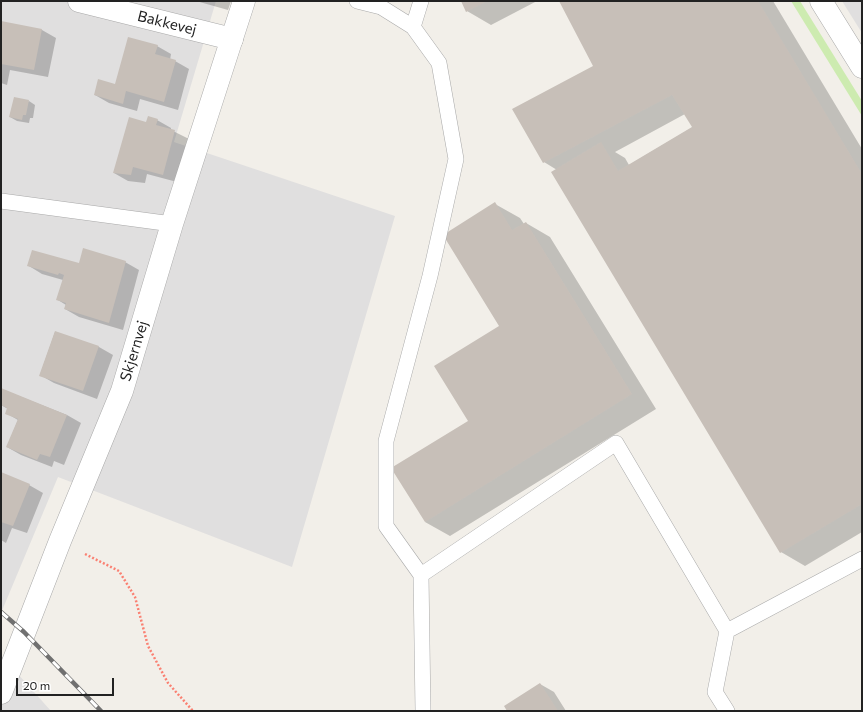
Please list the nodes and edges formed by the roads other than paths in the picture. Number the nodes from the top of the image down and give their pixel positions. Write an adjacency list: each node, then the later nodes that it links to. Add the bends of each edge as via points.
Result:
1 (79, 1): 7 (street, Bakkevej)
2 (244, 1): 7 (street, Skjernvej)
3 (358, 1): 6 (lane, via 381,7)
4 (420, 1): 6 (lane)
5 (821, 1): 8 (street)
6 (413, 27): 12 (lane, via 439,63 456,160 430,276 386,441 386,526)
7 (232, 39): 10 (street, Skjernvej)
8 (862, 67)
9 (1, 201): 10 (lane)
10 (172, 224): 14 (street, Skjernvej, via 122,391)
11 (862, 559): 13 (lane)
12 (421, 575): 13 (lane, via 616,443); 15 (lane)
13 (727, 631): 16 (lane, via 715,692)
14 (1, 693)
15 (423, 711)
16 (727, 711)

